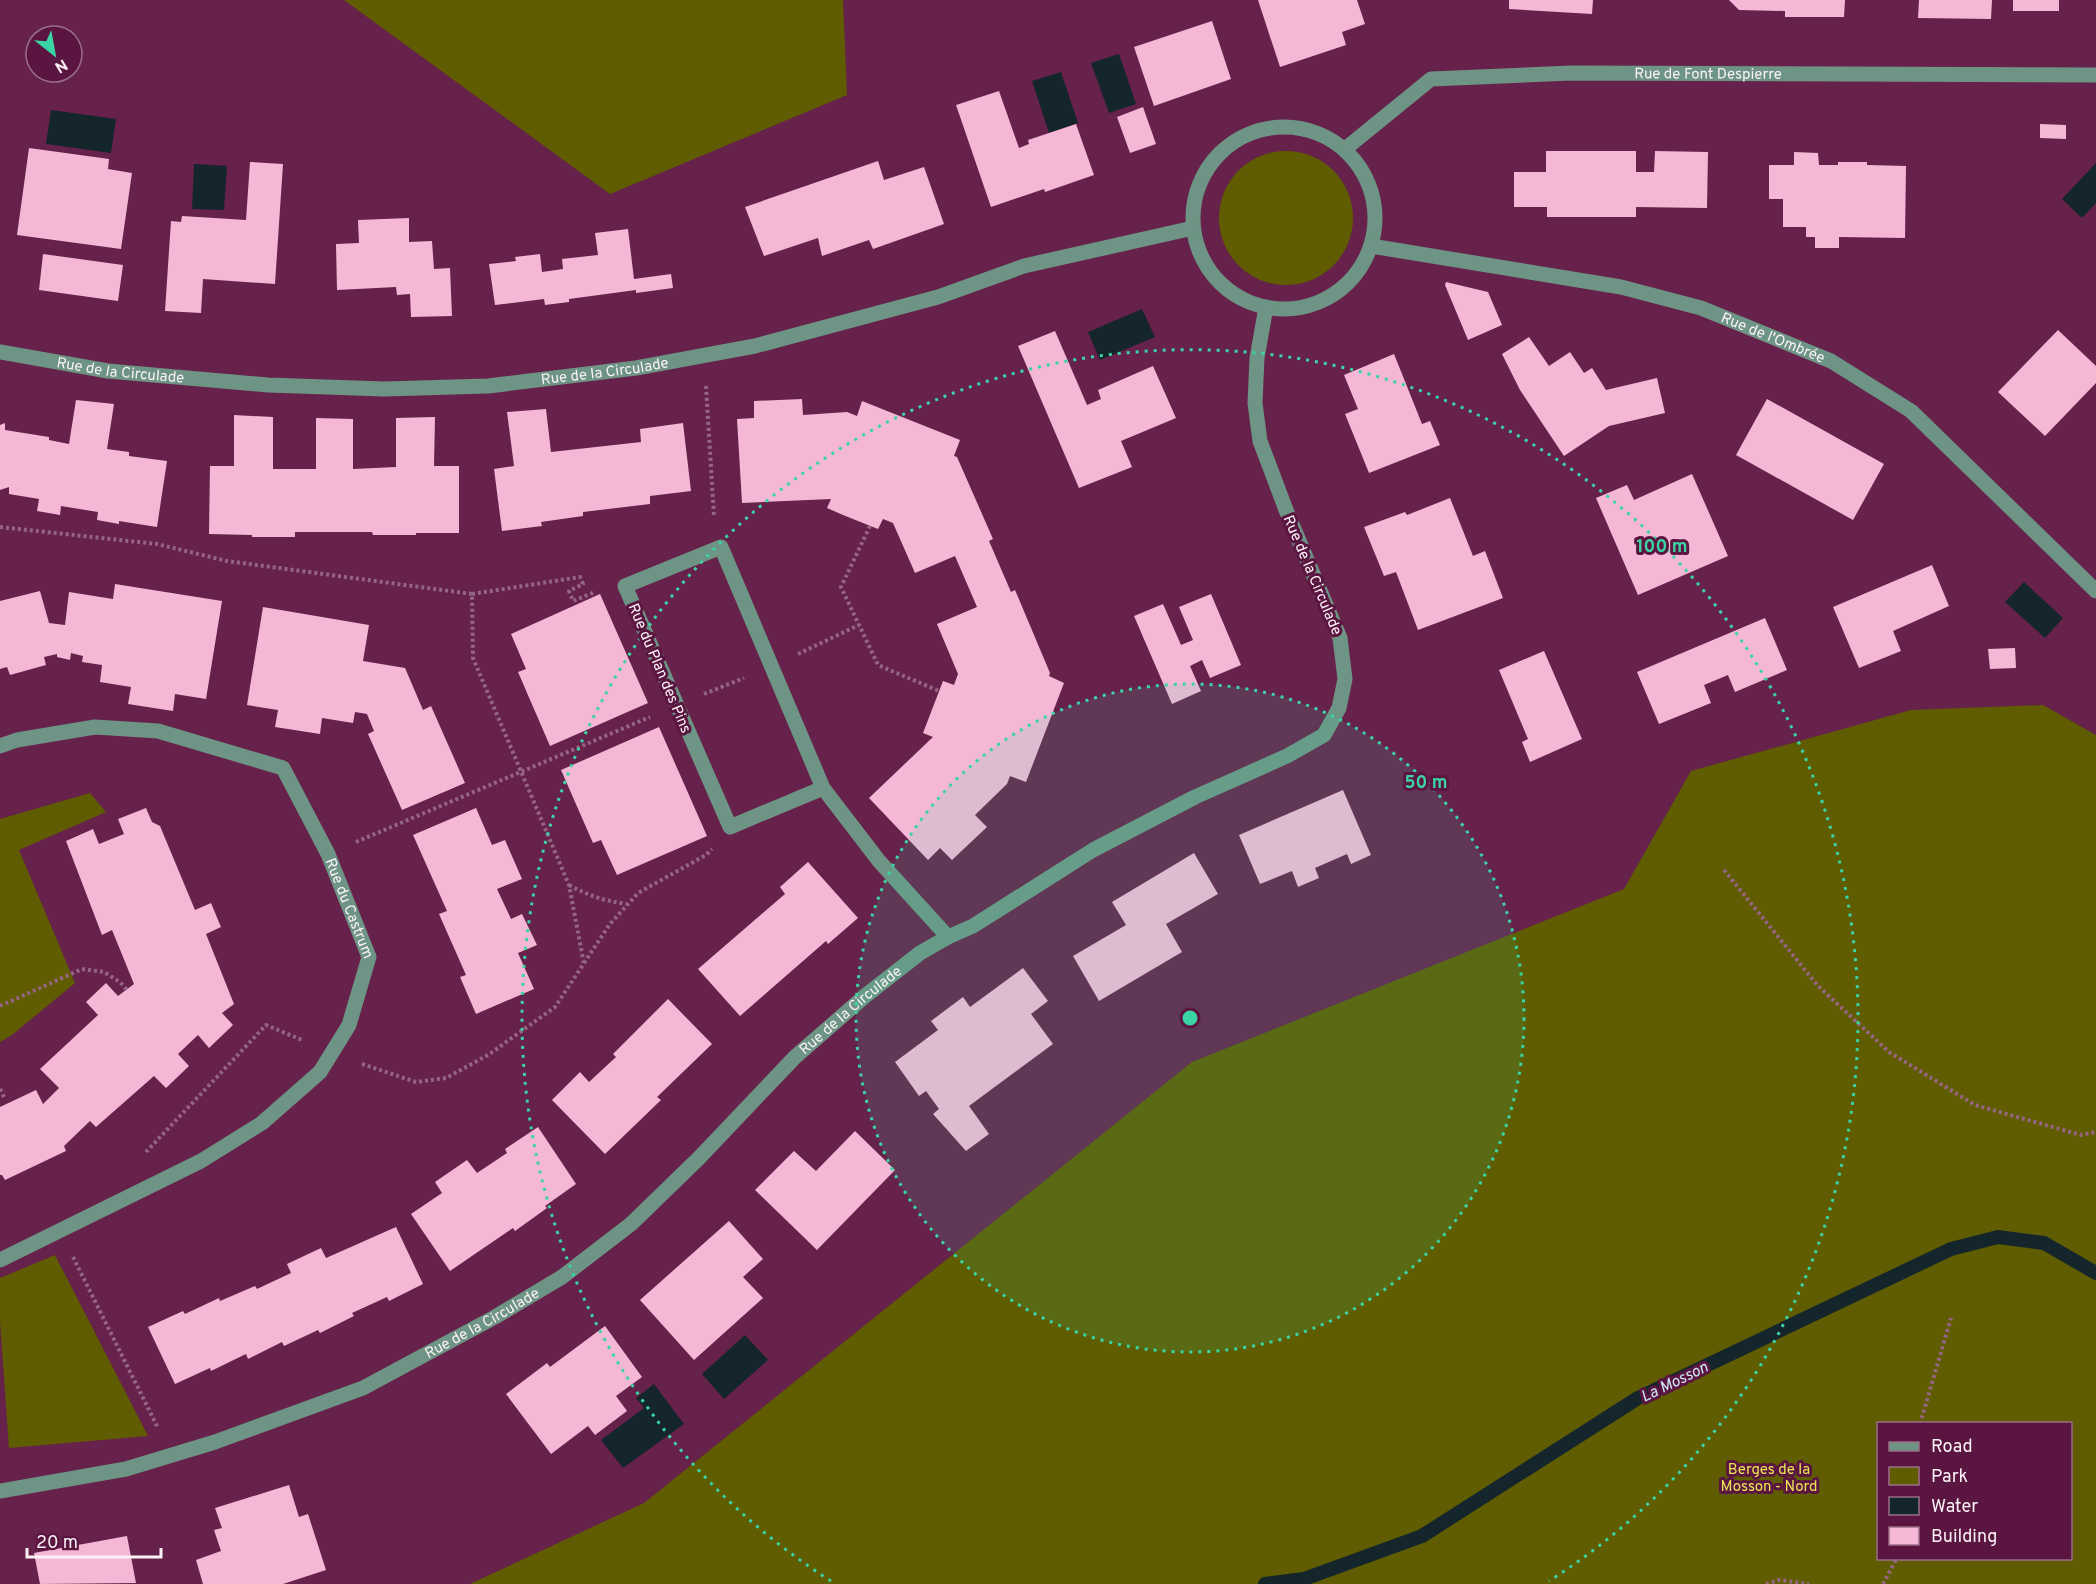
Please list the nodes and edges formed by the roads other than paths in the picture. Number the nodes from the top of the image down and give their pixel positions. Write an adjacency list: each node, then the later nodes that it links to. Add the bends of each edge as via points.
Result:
1 (2096, 75): 2 (street, Rue de Font Despierre, via 1572,73 1431,79)
2 (1345, 149): 3 (street, via 1318,133 1288,126 1257,131 1229,145 1208,168 1195,196); 4 (street, via 1362,169 1372,194 1376,220)
3 (1193, 228): 5 (street, via 1201,255 1216,279 1239,297); 6 (street, Rue de la Circulade, via 1024,266 938,297 755,346 636,368 488,386 268,386 108,371)
4 (1371, 246): 5 (street, via 1359,270 1341,289 1318,303 1292,309); 7 (street, Rue de l'Ombrée, via 1621,287 1701,308 1831,361 1911,411)
5 (1266, 307): 10 (street, Rue de la Circulade, via 1257,358 1255,403 1260,441 1340,638 1345,679 1339,708 1324,735 1093,850 973,926)
6 (0, 352)
7 (2096, 591)
8 (0, 746): 11 (street, Rue du Castrum, via 95,727 158,731 283,768 328,854 369,957 349,1025 320,1072 262,1123 201,1161)
9 (823, 788): 9 (street, Rue du Plan des Pins, via 721,547 625,586 730,827); 10 (street, via 879,861)
10 (948, 937): 12 (street, Rue de la Circulade, via 920,953 874,989 795,1057 632,1224 562,1277 495,1317 363,1388 215,1442 126,1469)
11 (0, 1260)
12 (0, 1491)

